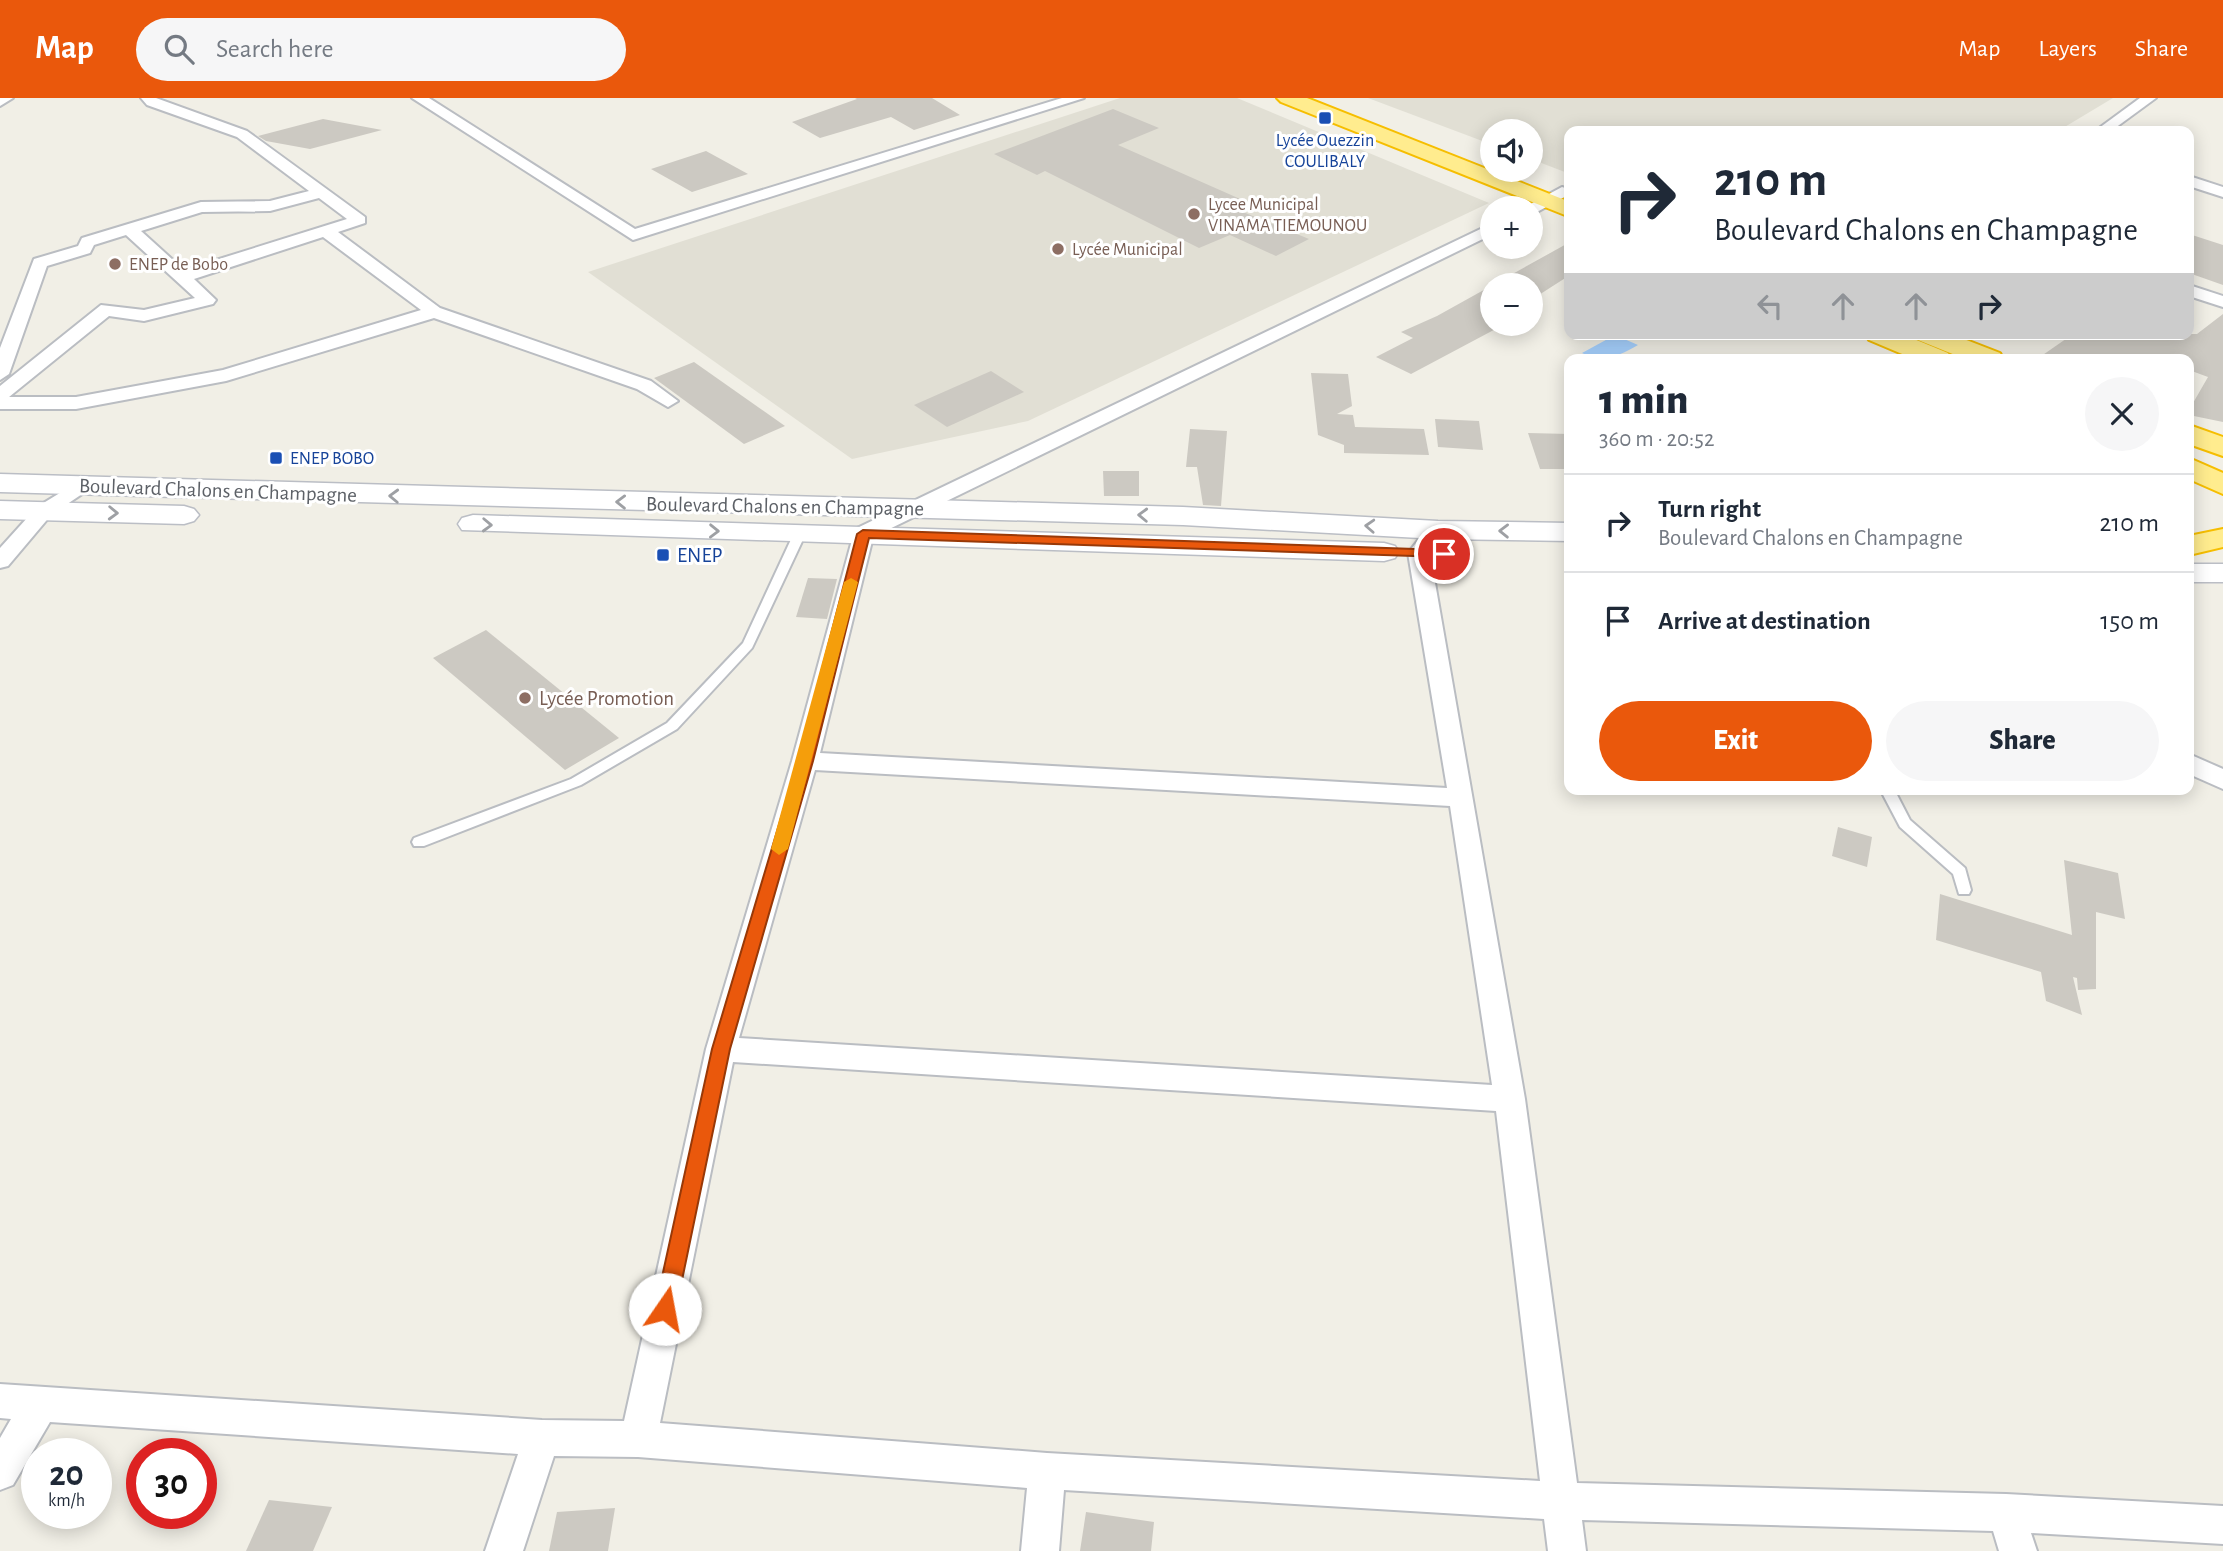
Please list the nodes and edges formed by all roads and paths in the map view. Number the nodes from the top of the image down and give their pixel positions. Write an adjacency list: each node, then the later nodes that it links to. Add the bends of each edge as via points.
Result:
1 (6, 98): 8 (street)
2 (148, 98): 13 (street, via 242,134)
3 (419, 98): 4 (street, via 633,236)
4 (1077, 98)
5 (1289, 98): 15 (highway)
6 (1322, 98): 10 (highway)
7 (2149, 98): 9 (street)
8 (0, 102)
9 (2109, 126)
10 (1480, 160)
11 (1525, 182): 15 (highway)
12 (2194, 183): 14 (street)
13 (323, 192): 16 (street, via 270,206 201,207); 17 (street, via 359,220)
14 (2223, 192)
15 (1556, 201)
16 (128, 228): 19 (street); 23 (street, via 40,263)
17 (326, 230): 19 (street); 22 (street)
18 (1480, 234): 39 (street)
19 (181, 277): 30 (street, via 206,300 162,314 119,315 107,309)
20 (2194, 292): 21 (street)
21 (2223, 302)
22 (434, 312): 29 (street, via 644,385); 30 (street, via 226,375 76,403)
23 (8, 329): 28 (street)
24 (1892, 340): 26 (highway)
25 (1942, 340): 27 (highway)
26 (1926, 354)
27 (1977, 354)
28 (0, 374)
29 (668, 401)
30 (2, 403)
31 (2194, 436): 32 (highway)
32 (2223, 447)
33 (2194, 460): 35 (highway)
34 (2194, 470): 37 (highway)
35 (2223, 471)
36 (0, 483): 38 (main road, Boulevard Chalons en Champagne)
37 (2223, 485)
38 (81, 486): 39 (main road, Boulevard Chalons en Champagne, one-way to 38); 41 (street)
39 (920, 508): 44 (street); 46 (main road, Boulevard Chalons en Champagne, one-way to 39, via 1183,516)
40 (0, 510): 41 (main road, Boulevard Chalons en Champagne)
41 (44, 511): 43 (main road, Boulevard Chalons en Champagne, one-way to 43); 51 (street)
42 (1564, 532): 46 (main road, Boulevard Chalons en Champagne, one-way to 46)
43 (800, 533): 44 (main road, Boulevard Chalons en Champagne); 59 (lane, via 748,645 672,726 576,782)
44 (863, 534): 46 (main road, Boulevard Chalons en Champagne); 54 (street)
45 (2223, 538): 47 (highway)
46 (1428, 542): 50 (main road, Boulevard Chalons en Champagne); 58 (street)
47 (2194, 546)
48 (2194, 547): 49 (main road)
49 (2223, 548)
50 (1564, 556)
51 (0, 561)
52 (2194, 573): 53 (main road)
53 (2223, 573)
54 (805, 761): 58 (street); 61 (street)
55 (2194, 766): 56 (street)
56 (2223, 780)
57 (1889, 795): 60 (lane, via 1905,823 1960,872)
58 (1462, 798): 62 (street)
59 (419, 842)
60 (1964, 890)
61 (721, 1049): 62 (street); 66 (street)
62 (1510, 1100): 69 (street)
63 (0, 1401): 64 (street)
64 (41, 1404): 65 (street); 68 (street)
65 (542, 1438): 66 (street); 72 (street)
66 (638, 1439): 67 (street)
67 (1048, 1471): 69 (street); 73 (street)
68 (0, 1472)
69 (1561, 1501): 70 (street); 74 (street)
70 (2006, 1513): 71 (street); 75 (street)
71 (2223, 1524)
72 (504, 1551)
73 (1040, 1551)
74 (1567, 1551)
75 (2018, 1551)

